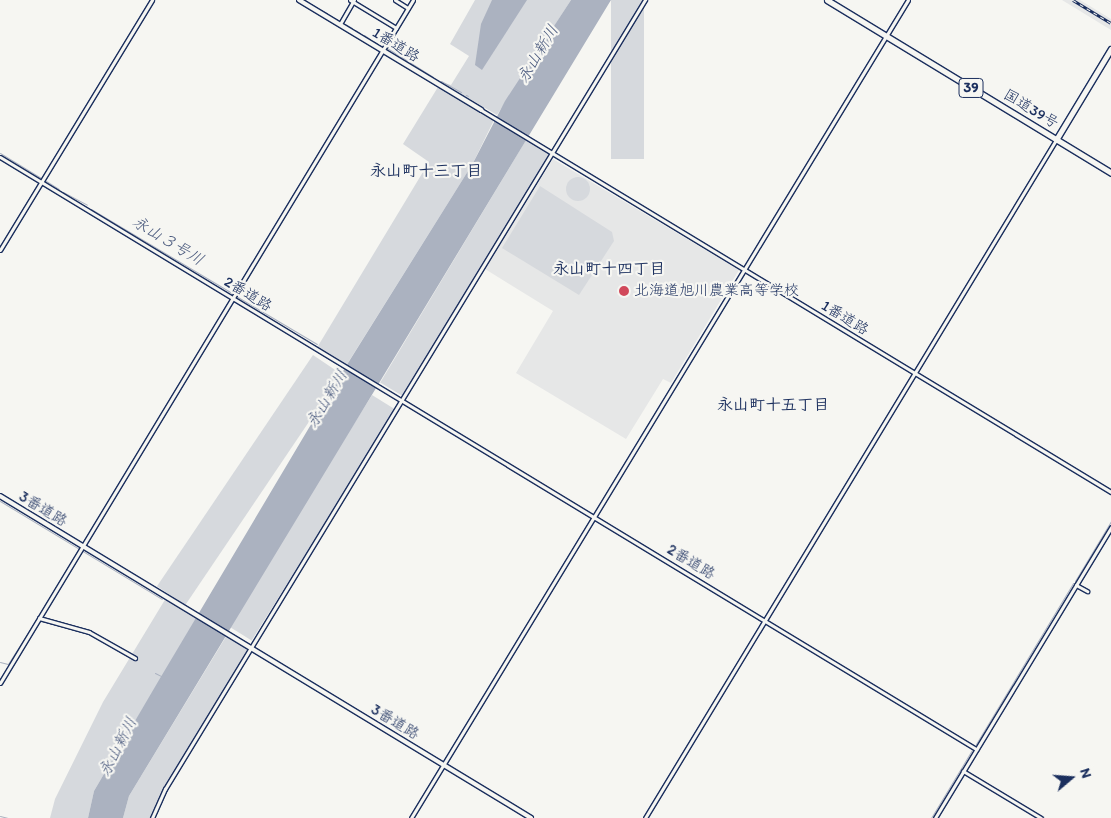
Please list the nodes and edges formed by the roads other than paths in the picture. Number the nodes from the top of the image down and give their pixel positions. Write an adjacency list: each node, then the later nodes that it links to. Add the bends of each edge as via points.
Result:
1 (152, 0): 20 (street)
2 (299, 0): 10 (street, 1番道路)
3 (395, 0): 9 (street)
4 (413, 0): 9 (street)
5 (644, 0): 17 (street)
6 (826, 0): 12 (highway, 39)
7 (908, 0): 12 (street)
8 (352, 1): 10 (street); 11 (street)
9 (408, 8): 11 (street)
10 (340, 24): 14 (street, 1番道路)
11 (396, 28): 14 (street)
12 (886, 36): 16 (highway, 国道39号 / 39); 22 (street)
13 (1111, 49): 16 (main road)
14 (382, 50): 15 (street, 1番道路); 23 (street)
15 (481, 110): 17 (street, 1番道路)
16 (1056, 140): 19 (highway, 国道39号 / 39); 24 (street)
17 (552, 153): 22 (street, 1番道路); 25 (street)
18 (0, 157): 20 (street, 2番道路)
19 (1111, 173)
20 (41, 182): 21 (street); 23 (street, 2番道路)
21 (0, 250)
22 (744, 270): 24 (street, 1番道路); 28 (street)
23 (233, 298): 25 (street, 2番道路); 30 (street)
24 (915, 374): 26 (street, 1番道路); 34 (street)
25 (402, 400): 28 (street, 2番道路); 35 (street)
26 (1111, 492)
27 (0, 496): 30 (street, 3番道路)
28 (594, 517): 34 (street, 2番道路); 39 (street)
29 (1111, 527): 31 (street)
30 (81, 549): 33 (street); 35 (street, 3番道路)
31 (1076, 585): 32 (street); 38 (street)
32 (1087, 591)
33 (39, 618): 36 (street, via 89,632); 37 (street)
34 (765, 621): 38 (street, 2番道路); 44 (street)
35 (249, 647): 39 (street, 3番道路); 41 (street, via 165,789)
36 (135, 658)
37 (0, 683)
38 (976, 749): 40 (street)
39 (443, 765): 42 (street); 43 (street, 3番道路)
40 (963, 771): 45 (street); 46 (street)
41 (152, 818)
42 (411, 818)
43 (532, 818)
44 (645, 818)
45 (935, 818)
46 (1041, 818)

